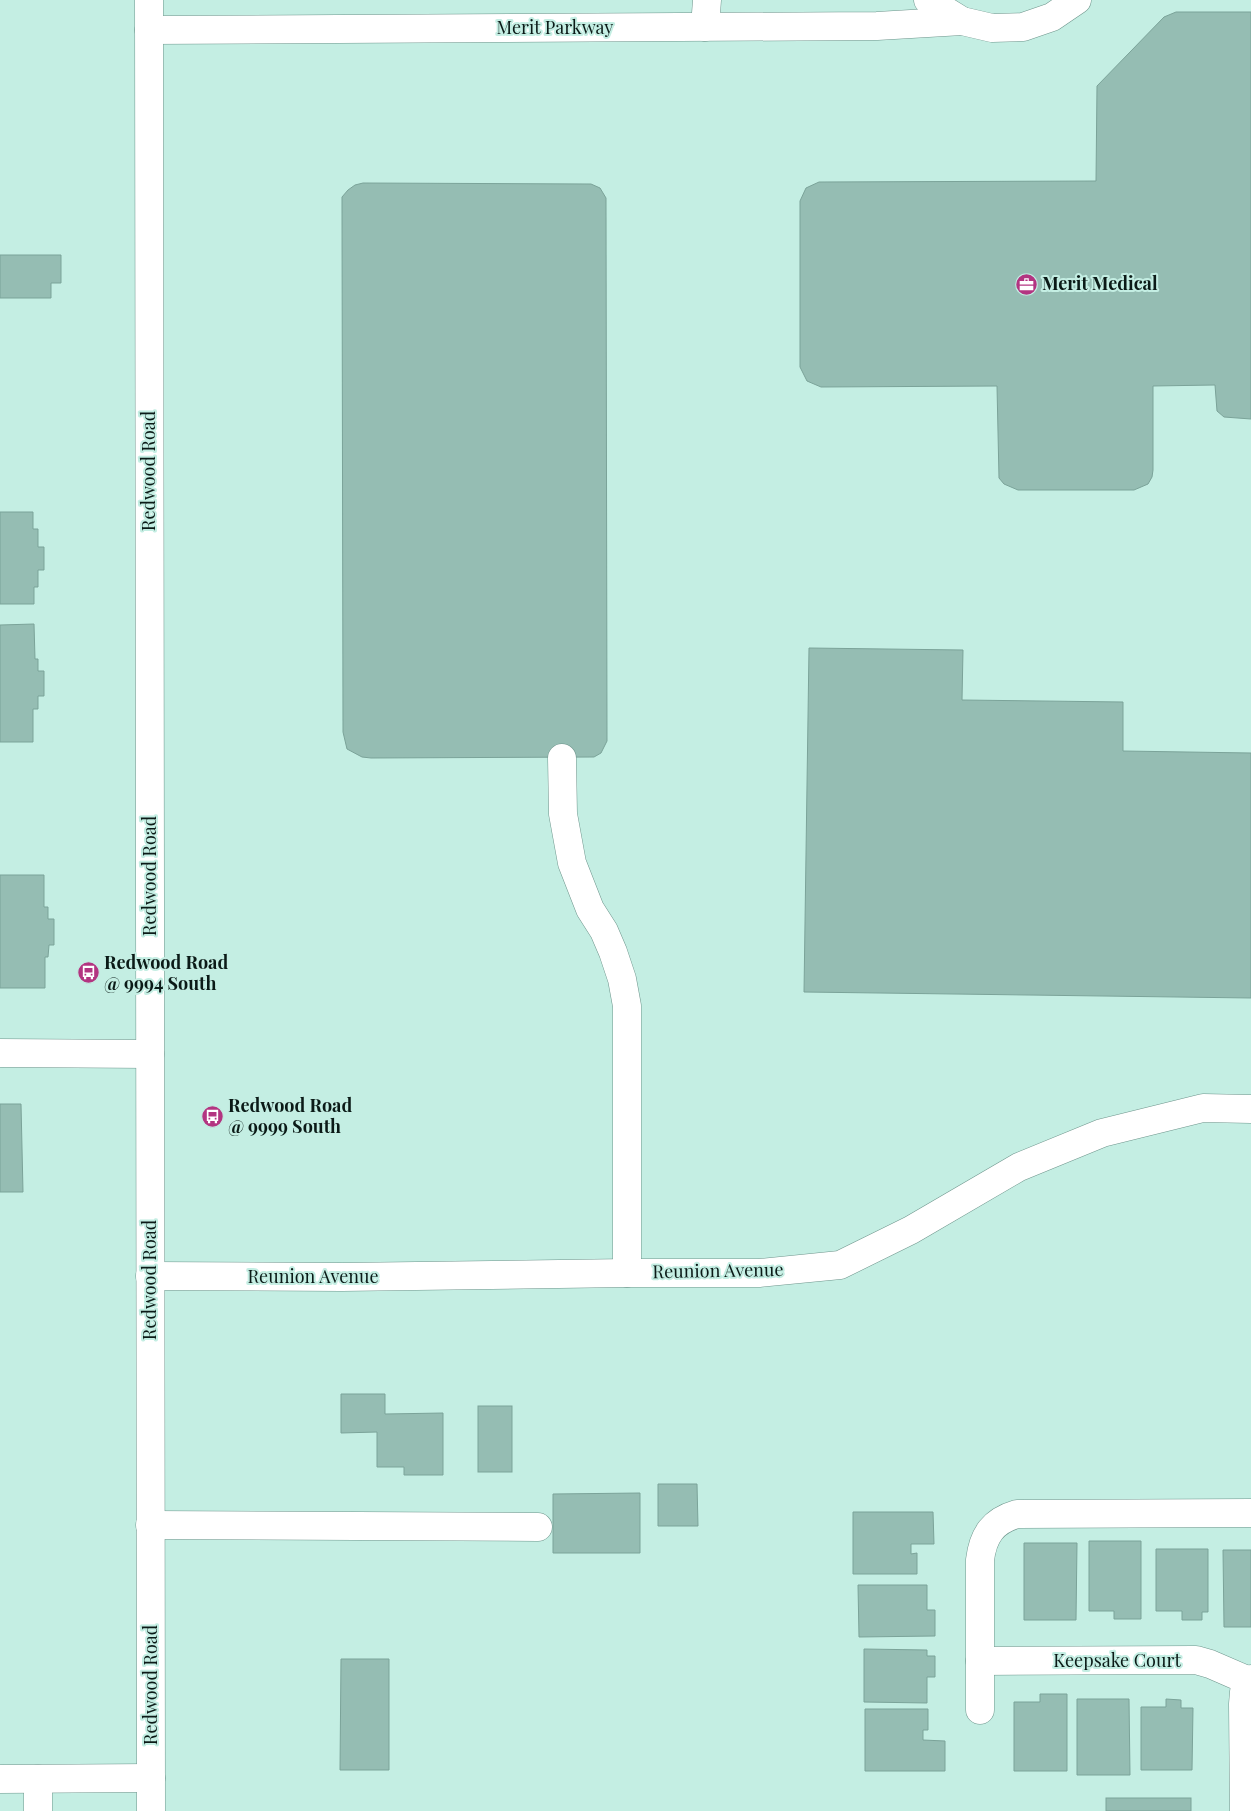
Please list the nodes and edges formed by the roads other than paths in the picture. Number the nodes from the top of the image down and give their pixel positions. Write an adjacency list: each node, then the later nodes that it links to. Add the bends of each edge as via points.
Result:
1 (149, 0): 7 (street, Redwood Road)
2 (707, 0): 6 (street)
3 (928, 0): 5 (street, Merit Parkway)
4 (1077, 0): 5 (street, Merit Parkway, via 1052,17 1023,27 992,28)
5 (962, 21): 6 (street, Merit Parkway, via 877,26)
6 (705, 27): 7 (street, Merit Parkway)
7 (149, 30): 10 (street, Redwood Road)
8 (562, 758): 12 (street, via 566,840 572,863 590,909 613,952 627,1006)
9 (0, 1053): 10 (street)
10 (150, 1054): 13 (street, Redwood Road)
11 (1251, 1109): 12 (street, Reunion Avenue, via 1203,1108 1102,1133 1019,1167 911,1230 840,1265 759,1273)
12 (627, 1273): 13 (street, Reunion Avenue)
13 (150, 1276): 15 (street, Redwood Road)
14 (1251, 1513): 17 (street, via 1017,1514 995,1524 982,1547 980,1560)
15 (150, 1525): 16 (street); 20 (street, Redwood Road)
16 (538, 1527)
17 (980, 1661): 18 (street, Keepsake Court, via 1196,1660); 19 (street)
18 (1250, 1680): 25 (street, via 1243,1704)
19 (980, 1710)
20 (151, 1778): 22 (street); 24 (street, Redwood Road)
21 (0, 1779): 22 (street)
22 (38, 1779): 23 (street)
23 (38, 1811)
24 (151, 1811)
25 (1244, 1811)

